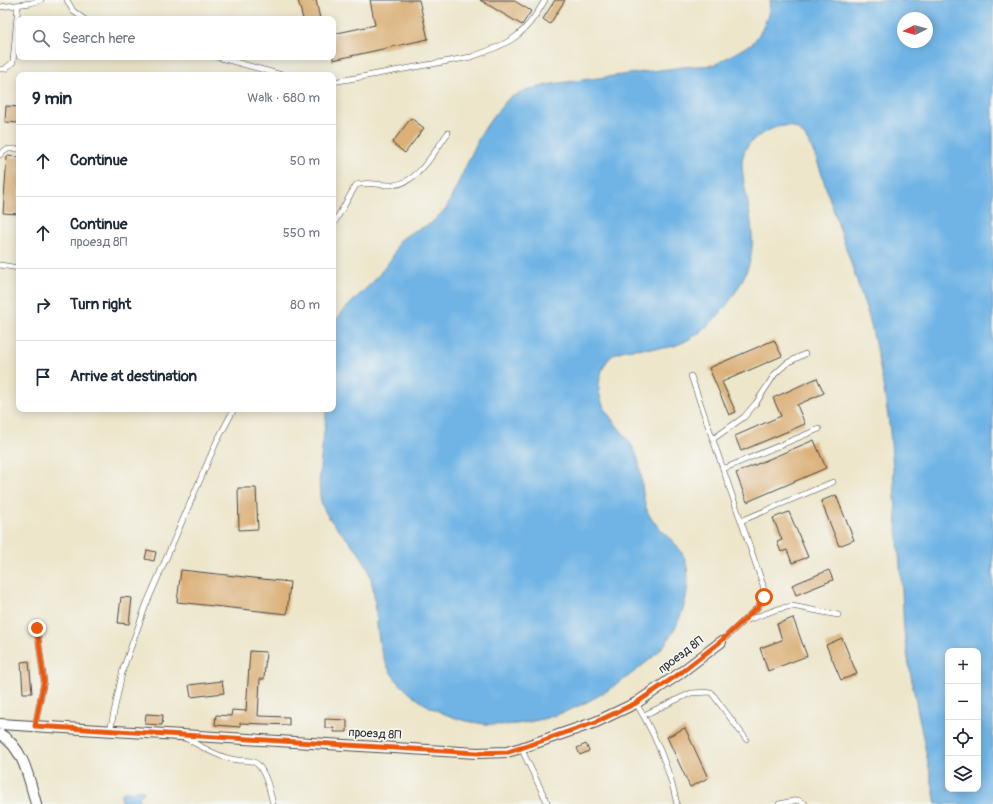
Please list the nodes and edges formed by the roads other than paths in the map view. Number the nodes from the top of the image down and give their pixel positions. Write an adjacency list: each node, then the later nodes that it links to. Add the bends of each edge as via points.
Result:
1 (41, 0): 4 (lane)
2 (67, 0): 7 (lane, via 73,11)
3 (545, 0): 12 (lane, via 530,26 505,44 490,51 471,57)
4 (18, 5): 5 (lane); 6 (lane)
5 (0, 7)
6 (17, 16)
7 (80, 16)
8 (16, 28): 10 (lane, via 13,62 5,69)
9 (228, 60): 11 (lane)
10 (0, 69)
11 (271, 72)
12 (336, 81)
13 (448, 133): 16 (lane, via 414,176 395,185 365,183 356,186)
14 (16, 149): 15 (lane, via 3,151)
15 (0, 155)
16 (336, 220)
17 (0, 265): 18 (lane)
18 (16, 268)
19 (805, 354): 23 (lane, via 787,363 775,374 744,416)
20 (691, 376): 23 (lane)
21 (232, 412): 35 (lane, via 216,443 146,605 123,669)
22 (819, 429): 24 (lane)
23 (713, 439): 24 (lane)
24 (723, 469): 26 (lane)
25 (833, 482): 26 (lane)
26 (741, 521): 28 (lane, via 764,597 758,607)
27 (838, 615): 28 (lane, via 792,606)
28 (742, 622): 30 (lane)
29 (37, 628): 34 (lane, via 44,681)
30 (720, 642): 31 (street, проезд 8П)
31 (636, 703): 32 (lane); 39 (street, проезд 8П, via 596,722)
32 (644, 715): 38 (lane, via 691,693 712,692); 43 (lane, via 662,752)
33 (0, 724): 34 (street, проезд 8П)
34 (35, 726): 35 (street, проезд 8П)
35 (110, 731): 37 (street, проезд 8П)
36 (0, 734): 40 (street, via 13,746 26,766)
37 (179, 735): 39 (street, проезд 8П, via 477,753 508,752); 41 (lane, via 214,753 236,760 249,760 259,765)
38 (746, 739)
39 (521, 748): 42 (lane)
40 (36, 804)
41 (273, 804)
42 (548, 804)
43 (677, 804)
44 (780, 804): 45 (lane, via 798,800)
45 (805, 804)

